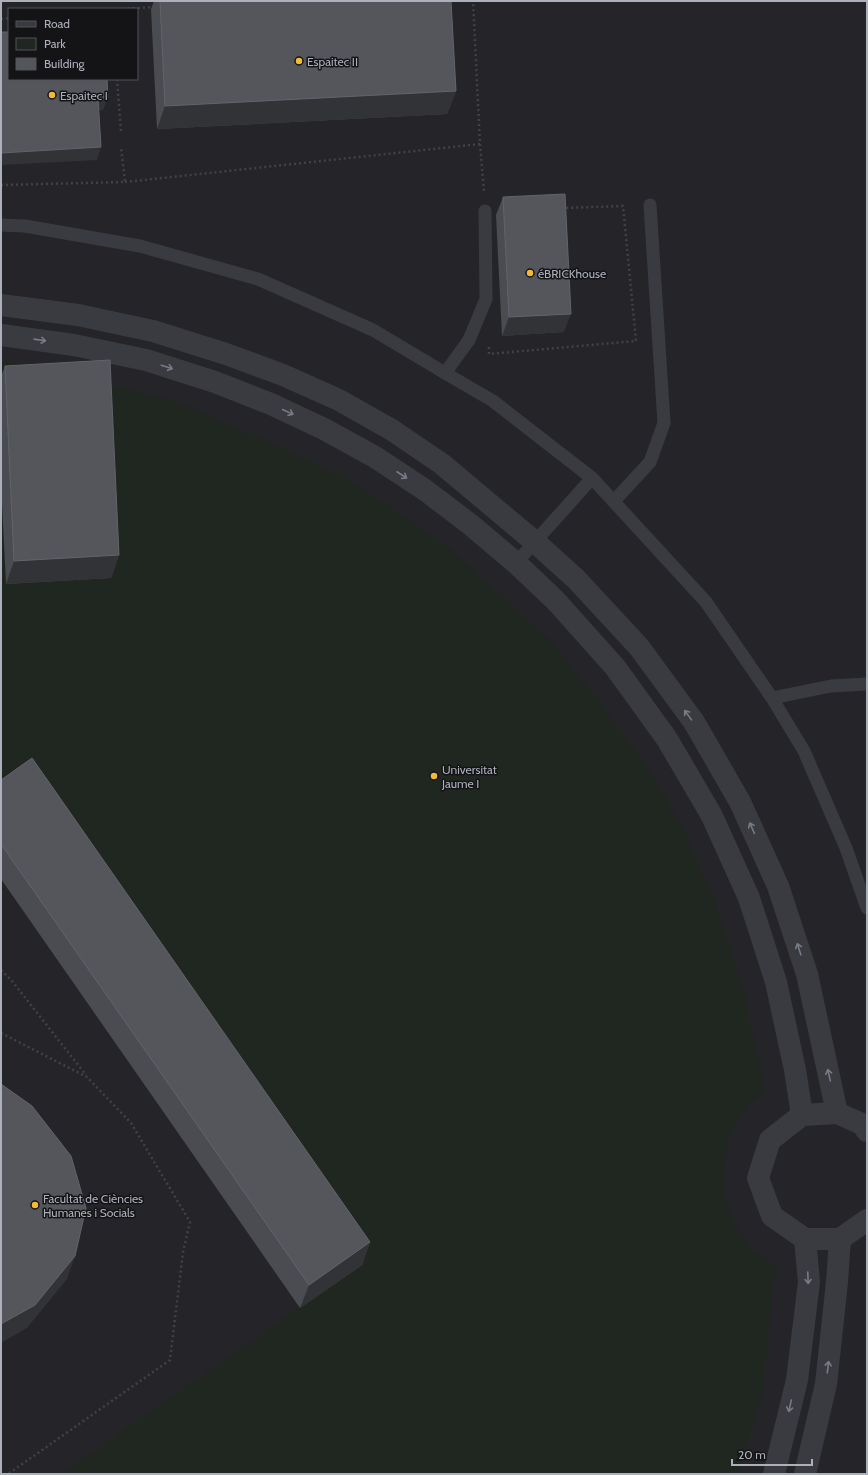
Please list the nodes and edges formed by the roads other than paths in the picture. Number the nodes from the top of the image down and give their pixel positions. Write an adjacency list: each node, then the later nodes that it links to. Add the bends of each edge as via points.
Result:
1 (650, 205): 8 (lane, via 664,423 650,462)
2 (485, 211): 6 (lane, via 486,299 469,340)
3 (1, 225): 6 (lane, via 25,226 140,246 258,279 374,330)
4 (1, 305): 9 (street, via 78,315 153,332 226,354 283,375 339,400 392,430 442,464)
5 (1, 335): 10 (street, one-way to 10, via 74,345 146,360 215,382 270,404 324,429 375,458 424,490)
6 (445, 373): 7 (lane, via 493,401)
7 (592, 478): 8 (lane); 9 (lane)
8 (614, 501): 12 (lane, via 706,602)
9 (536, 542): 10 (lane); 14 (street, one-way to 9, via 807,974 778,886 740,802 694,722 639,648 576,579)
10 (516, 563): 15 (street, via 555,600 615,667 667,739 712,816 749,898 776,982)
11 (867, 684): 12 (lane, via 831,686)
12 (772, 698): 13 (lane, via 804,751 846,848)
13 (867, 908)
14 (837, 1113): 15 (street); 16 (street, via 862,1124)
15 (802, 1115): 18 (street, via 770,1140 758,1178 772,1216)
16 (867, 1130)
17 (867, 1220): 19 (street)
18 (805, 1239): 19 (street); 20 (street, one-way to 20, via 809,1282 797,1380)
19 (840, 1239): 21 (street, one-way to 19, via 826,1384)
20 (774, 1474)
21 (805, 1474)

